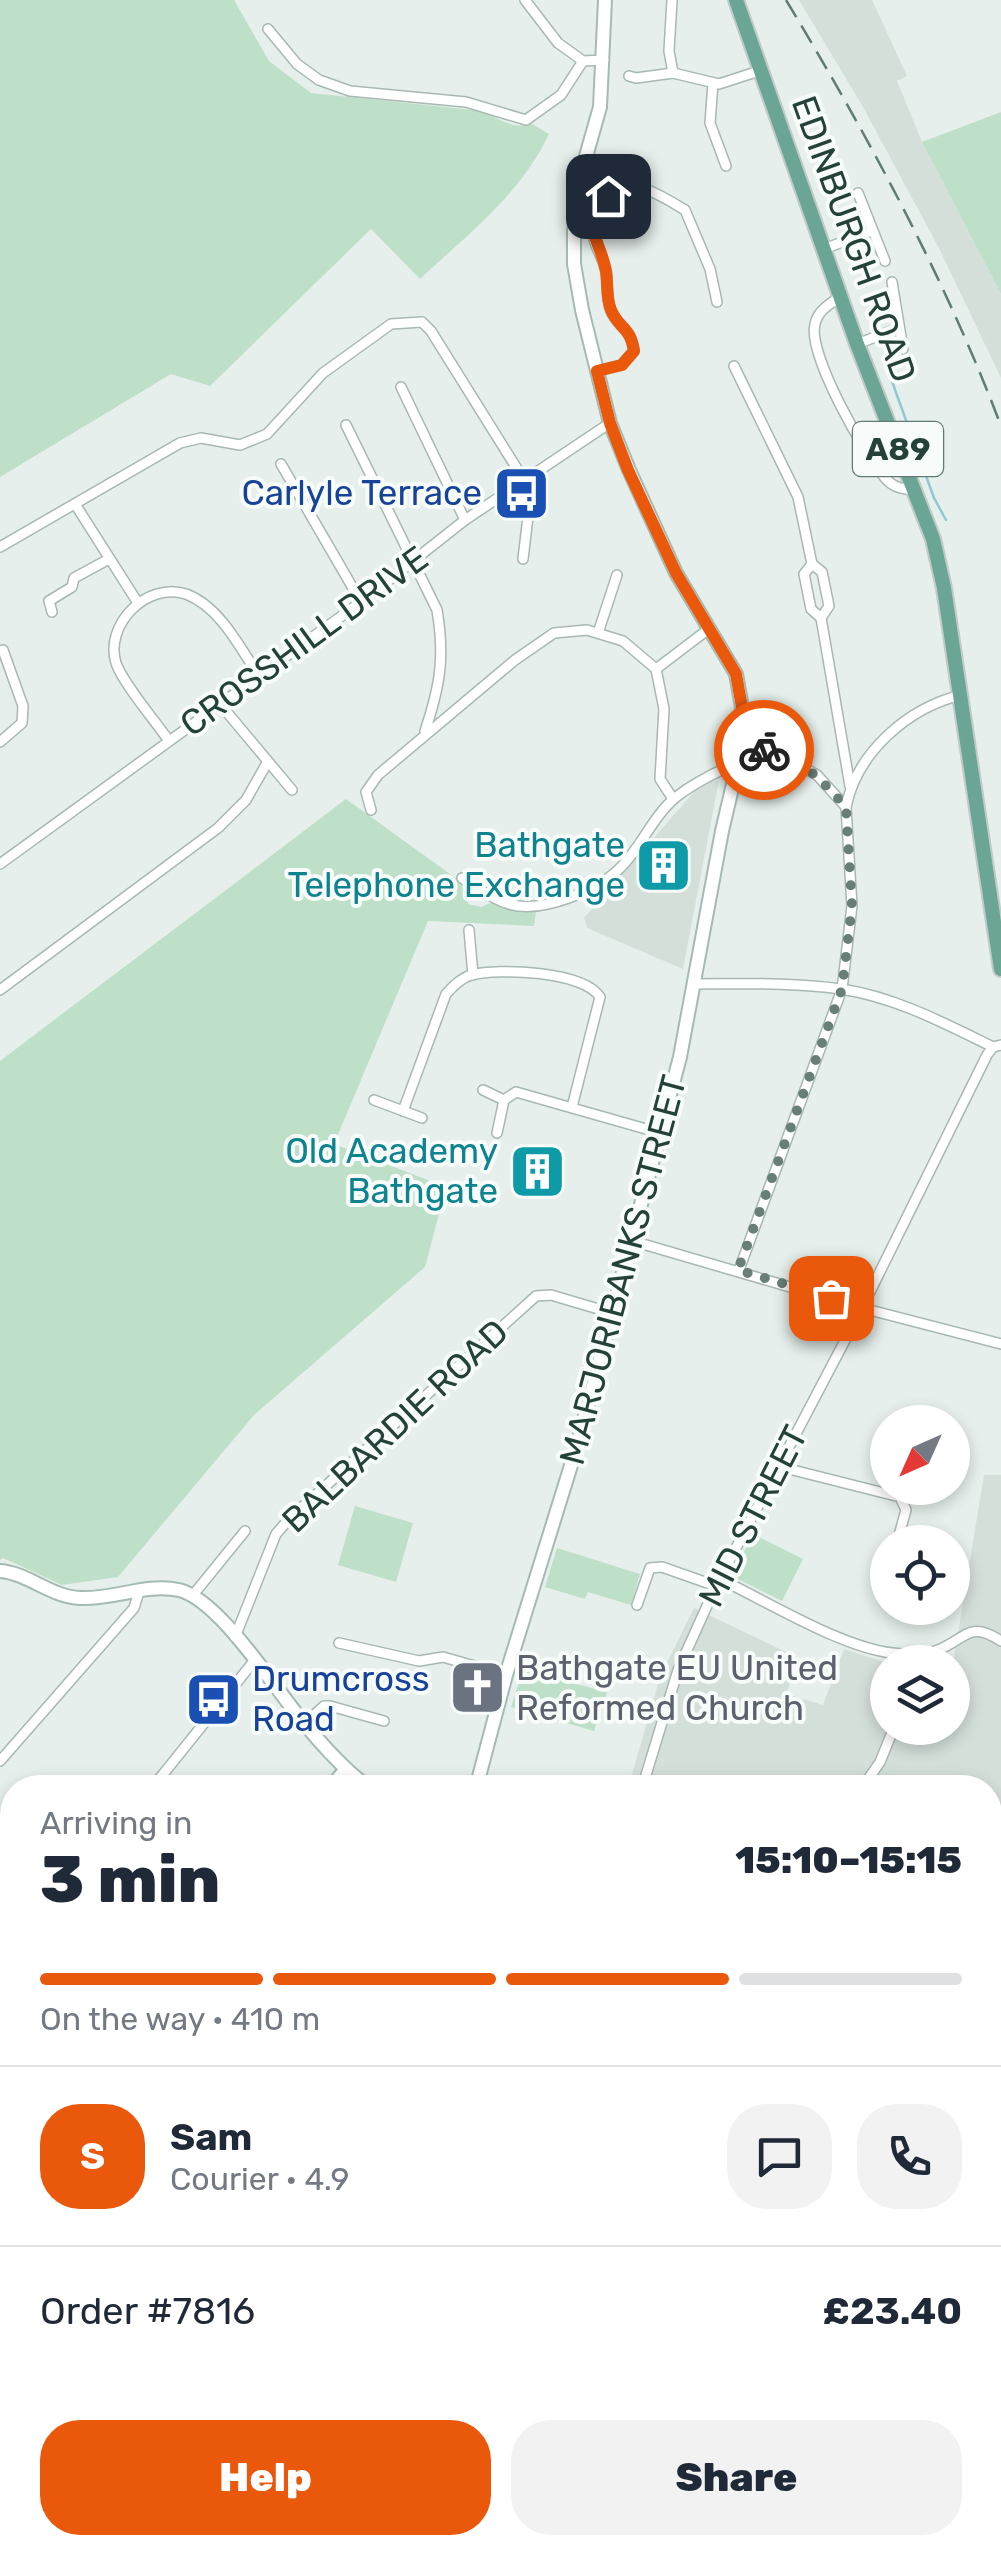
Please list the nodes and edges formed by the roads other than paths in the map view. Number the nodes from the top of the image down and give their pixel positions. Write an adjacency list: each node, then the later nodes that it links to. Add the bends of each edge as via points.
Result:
1 (525, 0): 7 (street, via 558,43)
2 (605, 0): 6 (main road, MARJORIBANKS STREET)
3 (672, 0): 9 (street)
4 (736, 0): 8 (main road, EDINBURGH ROAD / A89)
5 (268, 29): 7 (street, via 297,64 350,92 466,102 526,120 561,95)
6 (604, 60): 7 (street); 24 (main road, MARJORIBANKS STREET, via 574,231 574,264)
7 (583, 61)
8 (762, 70): 11 (street); 15 (main road, EDINBURGH ROAD / A89)
9 (673, 73): 10 (street); 11 (street)
10 (629, 76)
11 (713, 83): 12 (street, via 710,123)
12 (726, 166)
13 (858, 193): 14 (street)
14 (871, 231): 15 (street); 16 (street)
15 (824, 248): 18 (main road, EDINBURGH ROAD / A89)
16 (885, 261)
17 (892, 282): 20 (street)
18 (841, 296): 21 (main road, EDINBURGH ROAD / A89); 30 (street, via 815,321 818,355 887,481)
19 (716, 302): 24 (street, via 710,269 684,210 632,186 620,188 598,209 592,227 613,315 632,335 634,351 622,365)
20 (899, 328): 21 (street); 22 (street)
21 (858, 344): 30 (main road, EDINBURGH ROAD / A89)
22 (903, 349)
23 (734, 366): 37 (street, via 798,497)
24 (597, 371): 26 (main road, MARJORIBANKS STREET)
25 (401, 387): 32 (street)
26 (610, 423): 29 (street, CROSSHILL DRIVE); 43 (main road, MARJORIBANKS STREET, via 676,573)
27 (346, 425): 36 (street)
28 (282, 464): 40 (street)
29 (528, 477): 31 (street, via 422,322 390,324 323,373 267,434 240,445 201,438 180,442); 32 (street, CROSSHILL DRIVE); 35 (street)
30 (914, 490): 48 (main road, EDINBURGH ROAD / A89, via 933,539)
31 (75, 504): 33 (street); 34 (street)
32 (465, 520): 36 (street, CROSSHILL DRIVE)
33 (0, 547)
34 (109, 559): 39 (street); 41 (street, via 49,601)
35 (523, 560)
36 (414, 562): 40 (street, CROSSHILL DRIVE); 50 (street, via 436,610 442,643 440,687)
37 (812, 564): 42 (street, via 804,574 811,609); 42 (street, via 822,572 830,606)
38 (617, 575): 44 (street)
39 (138, 602): 47 (street, via 164,592 186,594 230,632); 51 (street, via 121,622 116,664)
40 (360, 602): 47 (street, CROSSHILL DRIVE)
41 (52, 612)
42 (820, 618): 56 (street)
43 (710, 628): 46 (street); 53 (main road, MARJORIBANKS STREET, via 736,674)
44 (598, 633): 46 (street, via 623,640); 50 (street, via 554,633)
45 (3, 650): 52 (street, via 24,706 22,723)
46 (656, 669): 58 (street, via 664,709 660,778)
47 (258, 675): 49 (street, CROSSHILL DRIVE)
48 (961, 695): 56 (street, via 918,711 896,729); 64 (main road, EDINBURGH ROAD / A89)
49 (220, 704): 51 (street, CROSSHILL DRIVE); 55 (street)
50 (424, 734): 60 (street, via 366,792)
51 (169, 741): 61 (street, CROSSHILL DRIVE)
52 (0, 742)
53 (742, 746): 54 (main road, MARJORIBANKS STREET); 59 (street, via 816,775)
54 (737, 763): 58 (street); 66 (main road, MARJORIBANKS STREET)
55 (267, 764): 57 (street); 68 (street, via 246,800 218,828)
56 (850, 786): 59 (street)
57 (292, 790)
58 (673, 799): 62 (street, via 623,866 546,907 511,905)
59 (846, 807): 67 (street, via 852,906)
60 (371, 810)
61 (0, 864)
62 (462, 878)
63 (469, 930): 65 (street)
64 (1001, 969)
65 (473, 974): 73 (street, via 541,973 597,991 600,1002); 74 (street, via 446,994)
66 (693, 984): 67 (street); 77 (main road, MARJORIBANKS STREET)
67 (842, 989): 69 (street); 79 (street)
68 (0, 990)
69 (997, 1046): 80 (street, MID STREET)
70 (484, 1090): 72 (street)
71 (374, 1100): 74 (street)
72 (504, 1100): 73 (street, via 516,1092); 76 (street)
73 (572, 1107): 77 (street)
74 (403, 1111): 75 (street)
75 (422, 1118)
76 (497, 1133)
77 (660, 1133): 78 (main road, MARJORIBANKS STREET)
78 (629, 1240): 79 (street); 81 (main road, MARJORIBANKS STREET)
79 (738, 1270): 80 (street)
80 (862, 1308): 82 (street); 83 (street, MID STREET)
81 (612, 1313): 91 (street, BALBARDIE ROAD, via 536,1296 289,1519 276,1534); 95 (main road, MARJORIBANKS STREET)
82 (1001, 1344)
83 (777, 1466): 84 (street, via 900,1497 906,1510); 87 (street, MID STREET)
84 (900, 1525)
85 (245, 1531): 89 (street)
86 (0, 1571): 88 (main road, via 82,1599)
87 (718, 1583): 90 (street, via 650,1568); 92 (street, via 882,1651 937,1651 970,1631); 105 (street, MID STREET, via 678,1670)
88 (139, 1592): 89 (main road, via 160,1588); 99 (street, via 134,1608)
89 (194, 1595): 91 (main road)
90 (637, 1605)
91 (235, 1637): 94 (main road)
92 (1001, 1641)
93 (339, 1643): 95 (street, via 419,1662 443,1657)
94 (254, 1661): 97 (main road); 101 (street)
95 (506, 1675): 104 (main road, MARJORIBANKS STREET)
96 (384, 1721): 97 (street, via 324,1706)
97 (304, 1724): 100 (main road)
98 (887, 1745): 106 (street)
99 (0, 1760)
100 (346, 1769): 102 (main road); 103 (main road)
101 (162, 1775)
102 (341, 1775)
103 (354, 1775)
104 (479, 1775)
105 (646, 1775)
106 (871, 1775)

